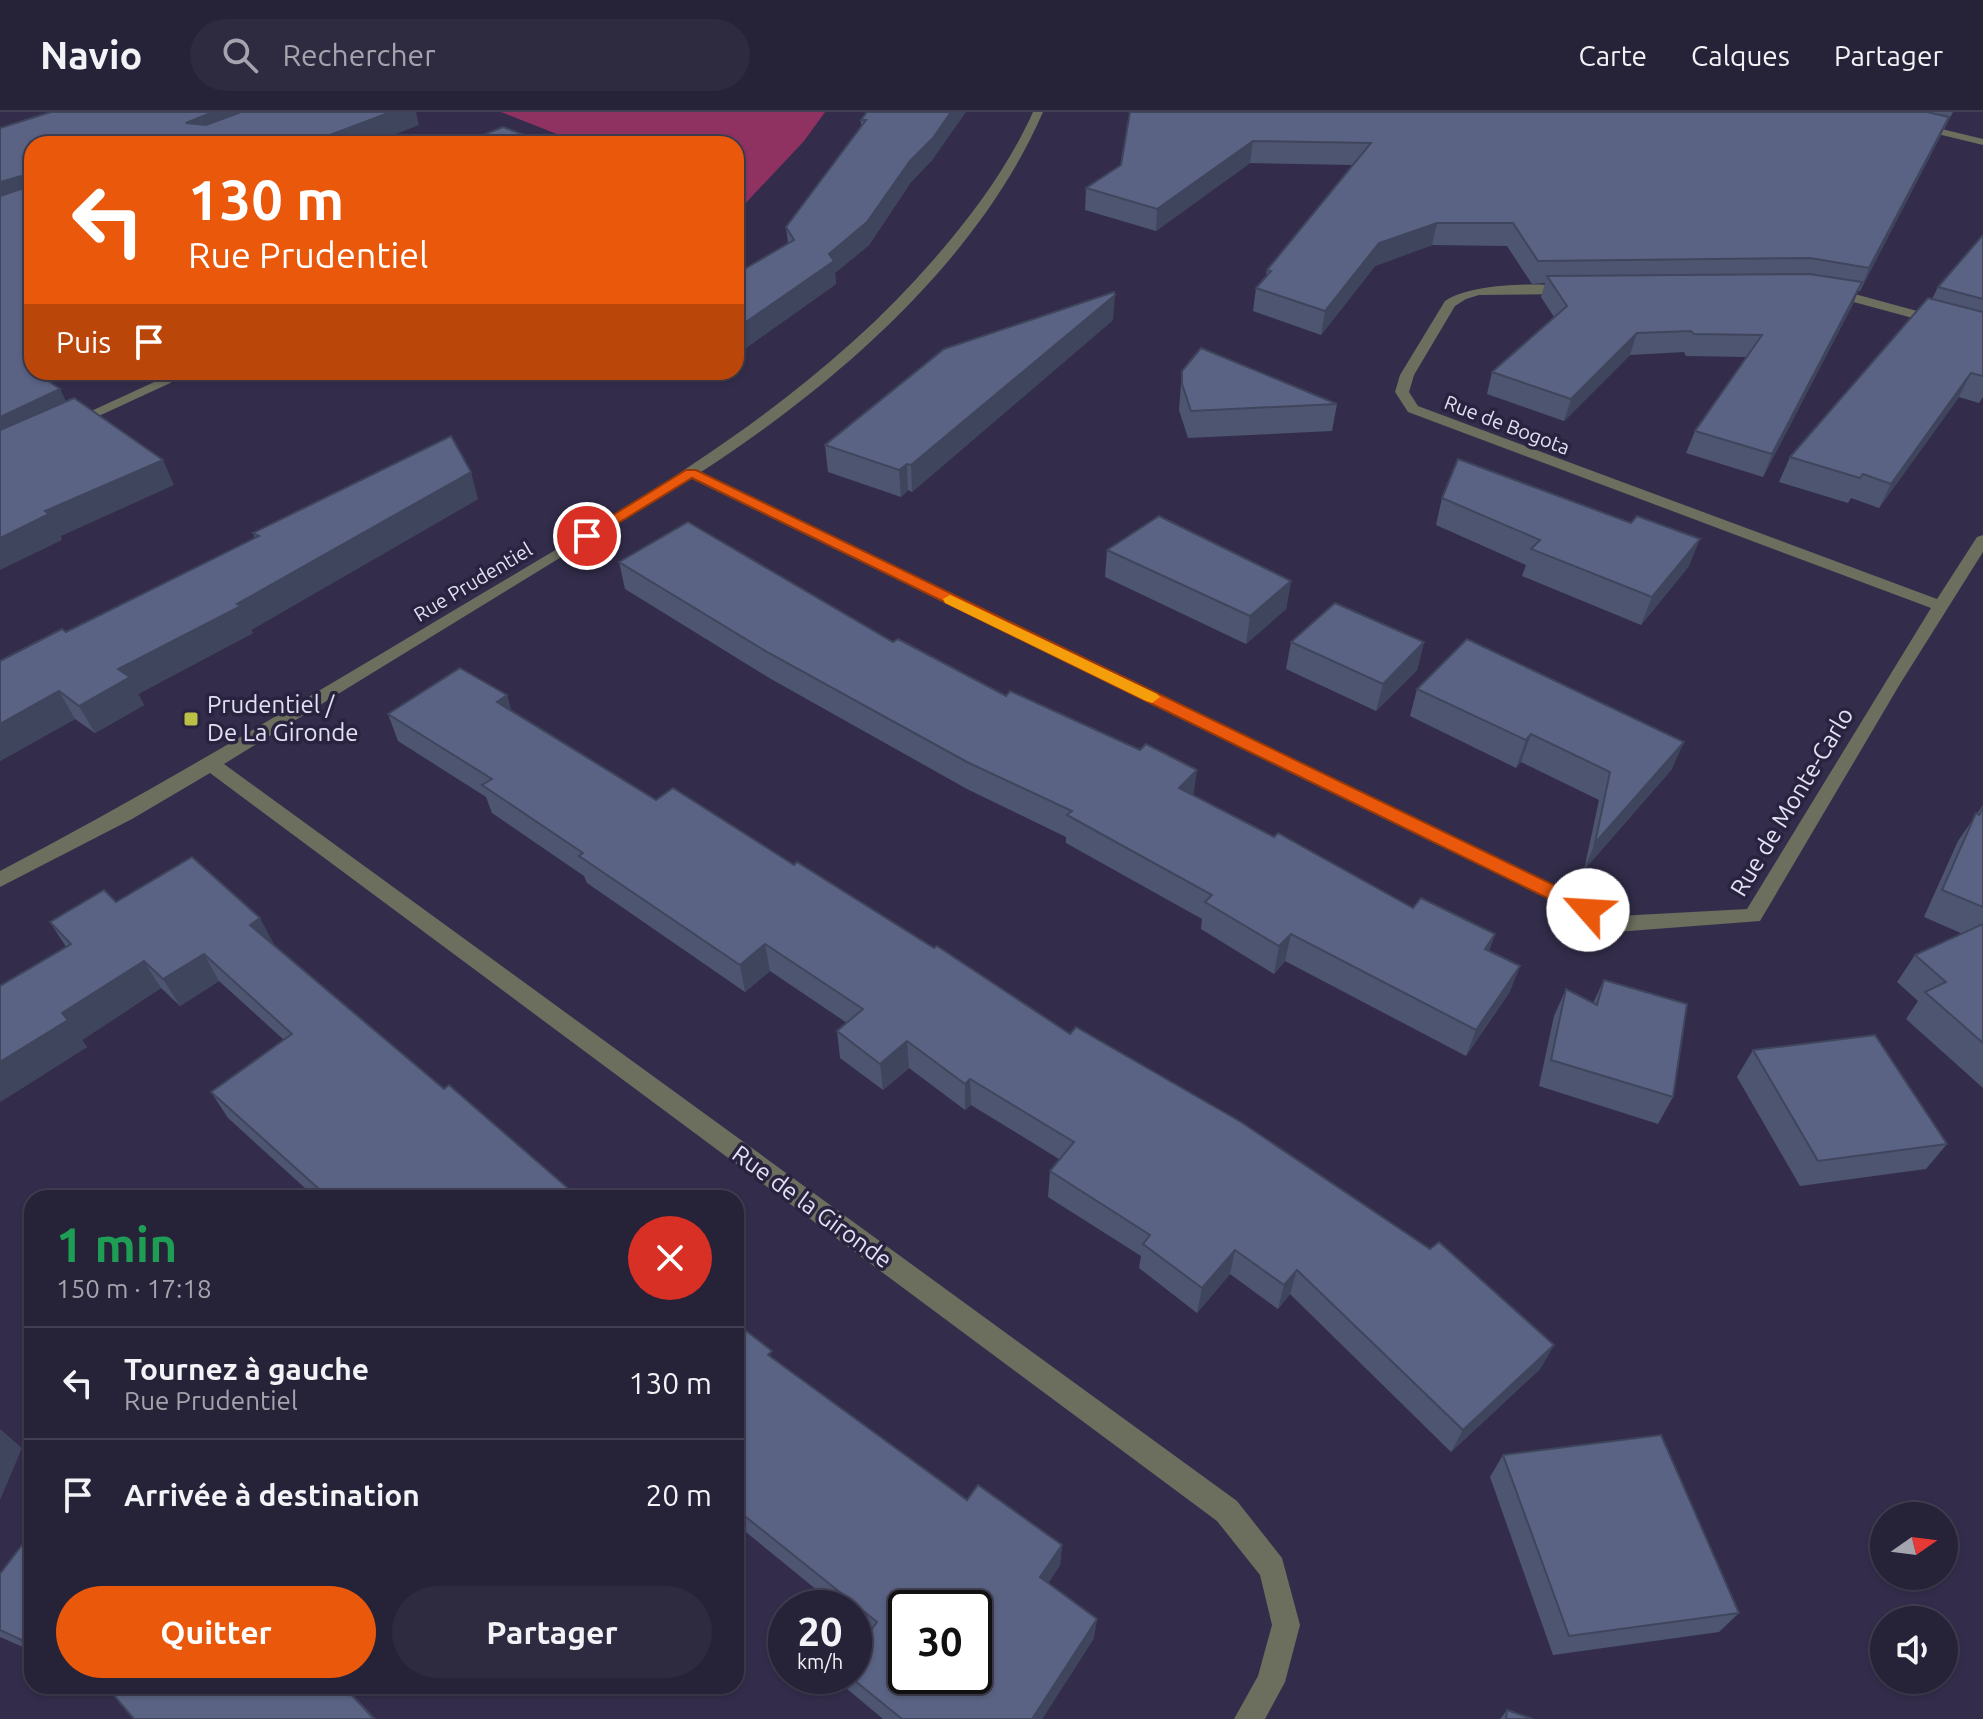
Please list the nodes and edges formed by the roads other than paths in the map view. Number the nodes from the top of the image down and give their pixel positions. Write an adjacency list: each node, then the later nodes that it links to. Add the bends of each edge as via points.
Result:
1 (1038, 112): 9 (street, Rue Prudentiel, via 1002,184 925,282 850,356)
2 (1911, 124): 3 (street)
3 (1983, 142)
4 (1578, 289): 11 (street, Rue de Bogota, via 1461,296 1450,304 1407,375 1402,392 1413,409)
5 (1811, 290): 6 (street, via 1861,298)
6 (1983, 333)
7 (169, 380): 8 (street)
8 (57, 429)
9 (691, 473): 11 (street, Rue de Monte-Carlo, via 1616,924 1753,916); 12 (street, Rue Prudentiel)
10 (1983, 540): 11 (street, Rue de Monte-Carlo)
11 (1941, 606)
12 (211, 764): 13 (street, Rue Prudentiel); 14 (street, Rue de la Gironde, via 1227,1511 1272,1568 1286,1625 1271,1682)
13 (0, 880)
14 (1249, 1719)

